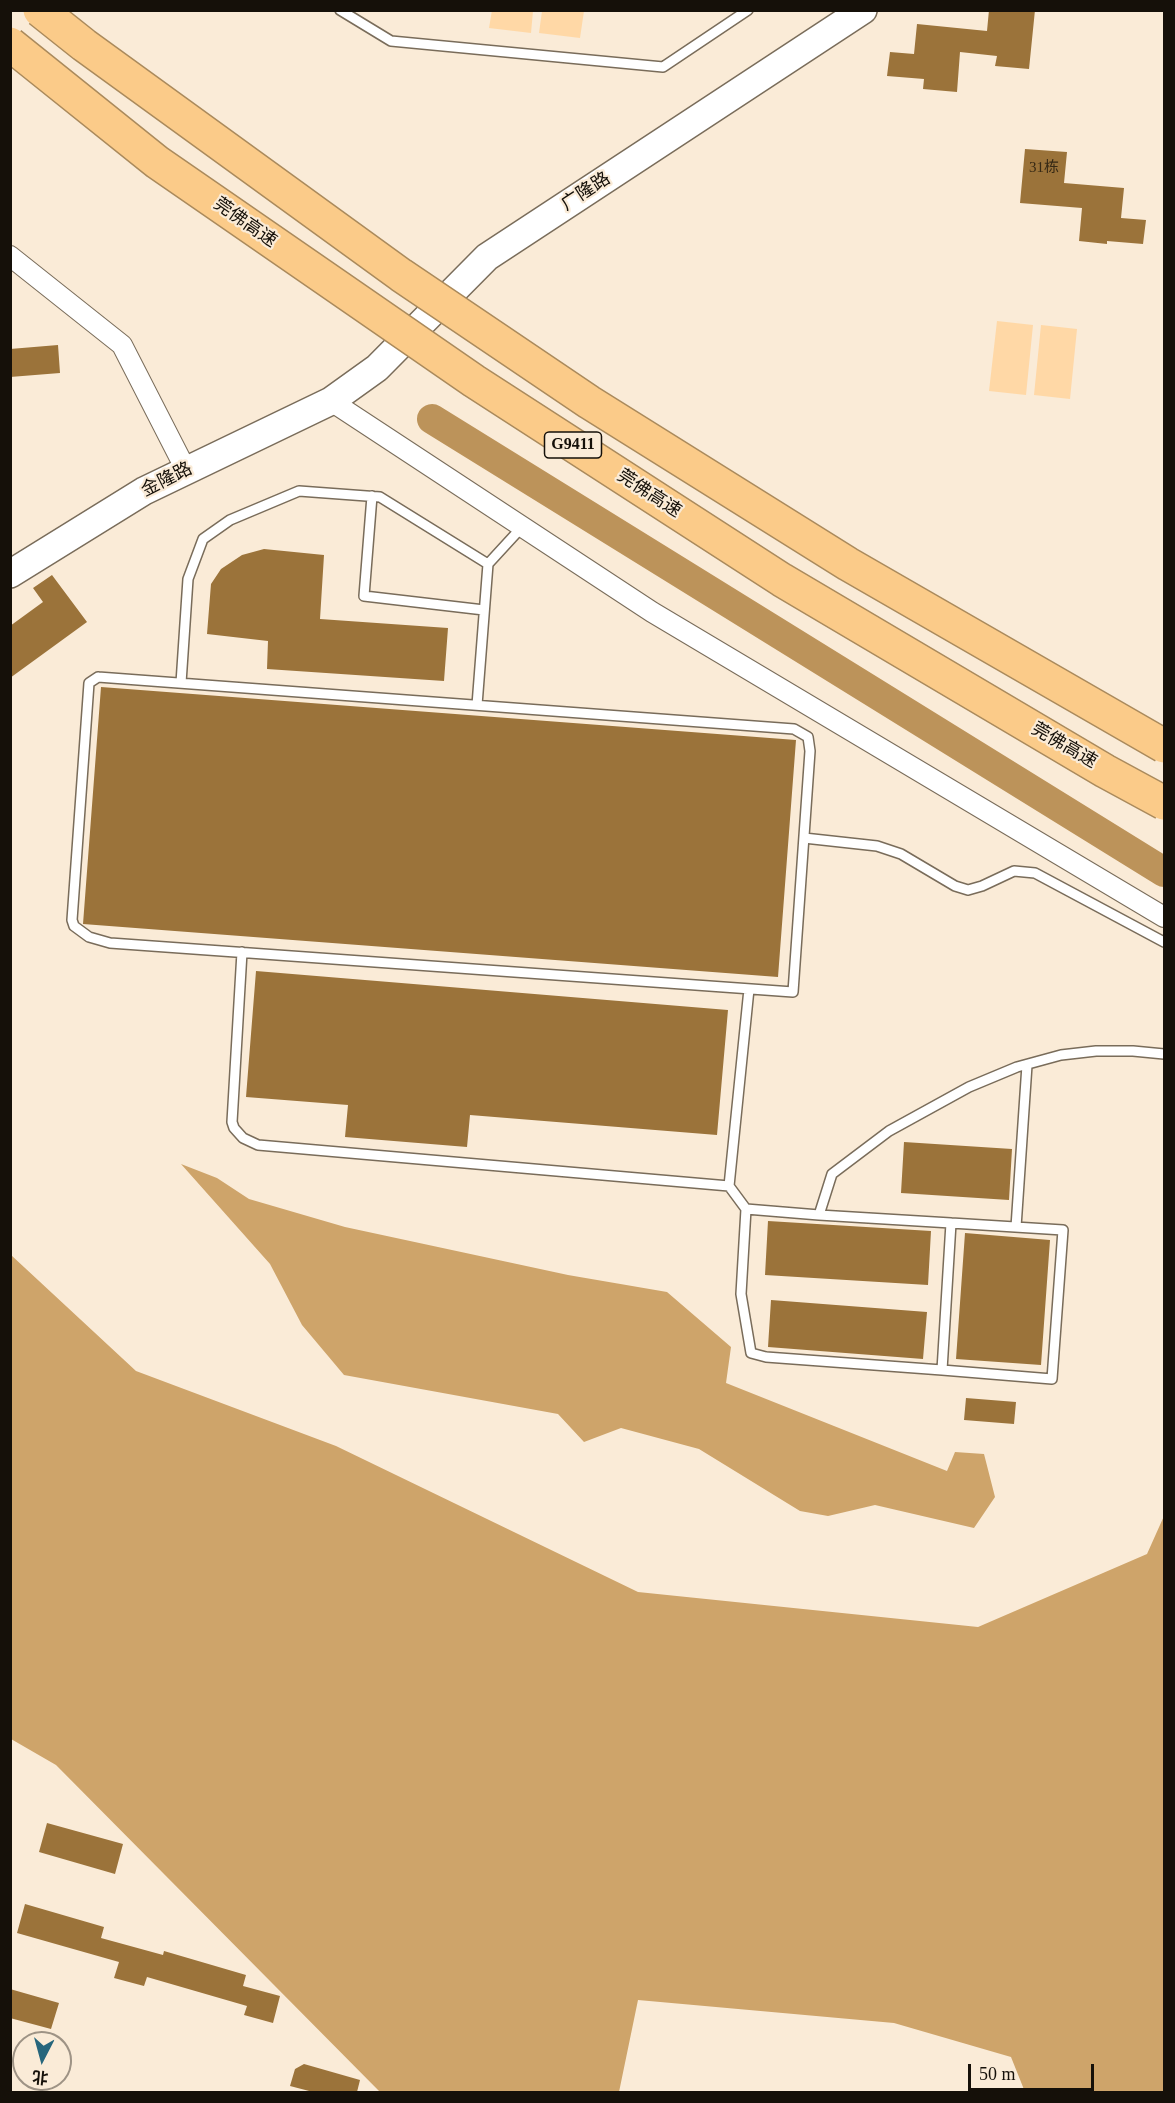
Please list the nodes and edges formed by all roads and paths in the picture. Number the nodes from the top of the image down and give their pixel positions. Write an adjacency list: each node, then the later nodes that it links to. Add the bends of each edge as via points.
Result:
1 (40, 10): 16 (highway, G9411, bridge, via 401,275 590,402 848,564)
2 (340, 10): 3 (lane, via 391,40 663,67)
3 (748, 10)
4 (863, 10): 7 (main road, 广隆路, via 487,257 377,368)
5 (10, 44): 17 (highway, 莞佛高速 / G9411, bridge, via 157,162 474,381 782,580)
6 (10, 256): 8 (street, via 122,345)
7 (331, 401): 8 (main road, 金隆路); 10 (street)
8 (186, 470): 12 (main road, 金隆路, via 144,490)
9 (372, 496): 11 (lane, via 380,497); 13 (lane, via 364,596); 14 (lane, via 299,491 230,520 203,539 189,579)
10 (522, 527): 11 (lane); 19 (street, via 652,612)
11 (488, 564): 13 (lane)
12 (10, 574)
13 (484, 610): 15 (lane)
14 (182, 683): 15 (lane); 21 (lane, via 98,677 89,683 72,920 89,937 110,942)
15 (477, 705): 18 (lane, via 794,729 808,737 810,751)
16 (1164, 746)
17 (1164, 803)
18 (804, 838): 20 (lane, via 877,846 901,854 968,890 1014,871 1035,873); 22 (lane, via 793,992)
19 (1164, 917)
20 (1164, 942)
21 (242, 952): 22 (lane); 25 (lane, via 232,1122 243,1138 258,1144)
22 (749, 989): 25 (lane)
23 (1164, 1054): 24 (lane, via 1096,1052 1061,1055)
24 (1027, 1065): 27 (lane, via 969,1087 889,1131 832,1174); 29 (lane)
25 (729, 1186): 26 (lane)
26 (746, 1209): 27 (lane); 30 (lane, via 741,1294 751,1353)
27 (819, 1215): 28 (lane)
28 (951, 1223): 29 (lane); 30 (lane)
29 (1016, 1227): 30 (lane, via 1063,1230 1052,1379)
30 (942, 1370)

